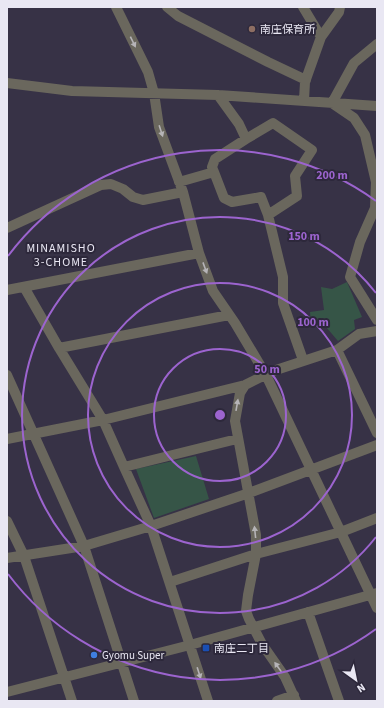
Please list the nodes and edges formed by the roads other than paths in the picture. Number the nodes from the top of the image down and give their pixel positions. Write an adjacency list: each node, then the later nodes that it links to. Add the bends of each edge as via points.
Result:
1 (116, 7): 9 (street, one-way to 9, via 148,72)
2 (167, 7): 7 (street, via 178,16)
3 (303, 7): 5 (street)
4 (340, 7): 5 (street)
5 (322, 37): 7 (street)
6 (377, 44): 12 (street, via 354,64)
7 (306, 80): 11 (street)
8 (7, 83): 9 (street, via 72,91)
9 (154, 93): 10 (street); 16 (street, one-way to 16, via 159,127)
10 (218, 95): 11 (street); 14 (street, via 239,124)
11 (304, 100): 12 (street)
12 (332, 102): 13 (street); 24 (street, via 354,118 365,134 376,182 375,208 360,242 350,277)
13 (375, 104)
14 (246, 139): 15 (street, via 215,159 212,167); 18 (street, via 273,123 312,150 295,176 297,196)
15 (214, 172): 16 (street); 18 (street, via 224,198 232,202 261,197)
16 (179, 182): 17 (street)
17 (183, 192): 19 (street, via 143,200 134,197 123,188 111,184 101,185); 20 (street)
18 (268, 215): 28 (street, via 283,277 283,303)
19 (7, 228)
20 (199, 253): 21 (street); 23 (street, one-way to 23, via 213,291)
21 (24, 287): 22 (street); 26 (street)
22 (7, 290)
23 (229, 315): 26 (street); 29 (street)
24 (377, 320)
25 (377, 331): 27 (street, via 359,334)
26 (59, 348): 32 (street)
27 (337, 350): 28 (street); 33 (street)
28 (303, 360): 29 (street)
29 (266, 375): 31 (street); 39 (street)
30 (7, 376): 34 (street)
31 (245, 385): 32 (street); 36 (street, one-way to 31, via 235,420 240,393)
32 (103, 420): 34 (street); 38 (street)
33 (377, 433)
34 (33, 434): 35 (street); 45 (street)
35 (7, 438)
36 (237, 439): 38 (street); 40 (street)
37 (377, 445): 39 (street)
38 (124, 467): 43 (street)
39 (311, 470): 40 (street); 44 (street)
40 (249, 493): 43 (street); 46 (street, one-way to 40, via 256,535)
41 (377, 518): 44 (street)
42 (7, 521): 47 (street)
43 (151, 526): 45 (street); 49 (street)
44 (341, 532): 46 (street); 50 (street)
45 (84, 546): 47 (street); 55 (street)
46 (256, 554): 49 (street); 53 (street, via 246,611)
47 (24, 556): 48 (street); 56 (street)
48 (7, 558)
49 (170, 582): 54 (street)
50 (374, 594): 51 (street); 52 (street)
51 (377, 608)
52 (308, 612): 53 (street); 63 (street)
53 (253, 628): 54 (street); 58 (street, one-way to 53, via 285,677)
54 (190, 645): 55 (street); 61 (street, one-way to 61)
55 (122, 663): 56 (street); 60 (street)
56 (65, 678): 57 (street); 59 (street)
57 (7, 692)
58 (295, 698): 62 (street)
59 (72, 701)
60 (134, 701)
61 (208, 701)
62 (277, 701)
63 (339, 701)

